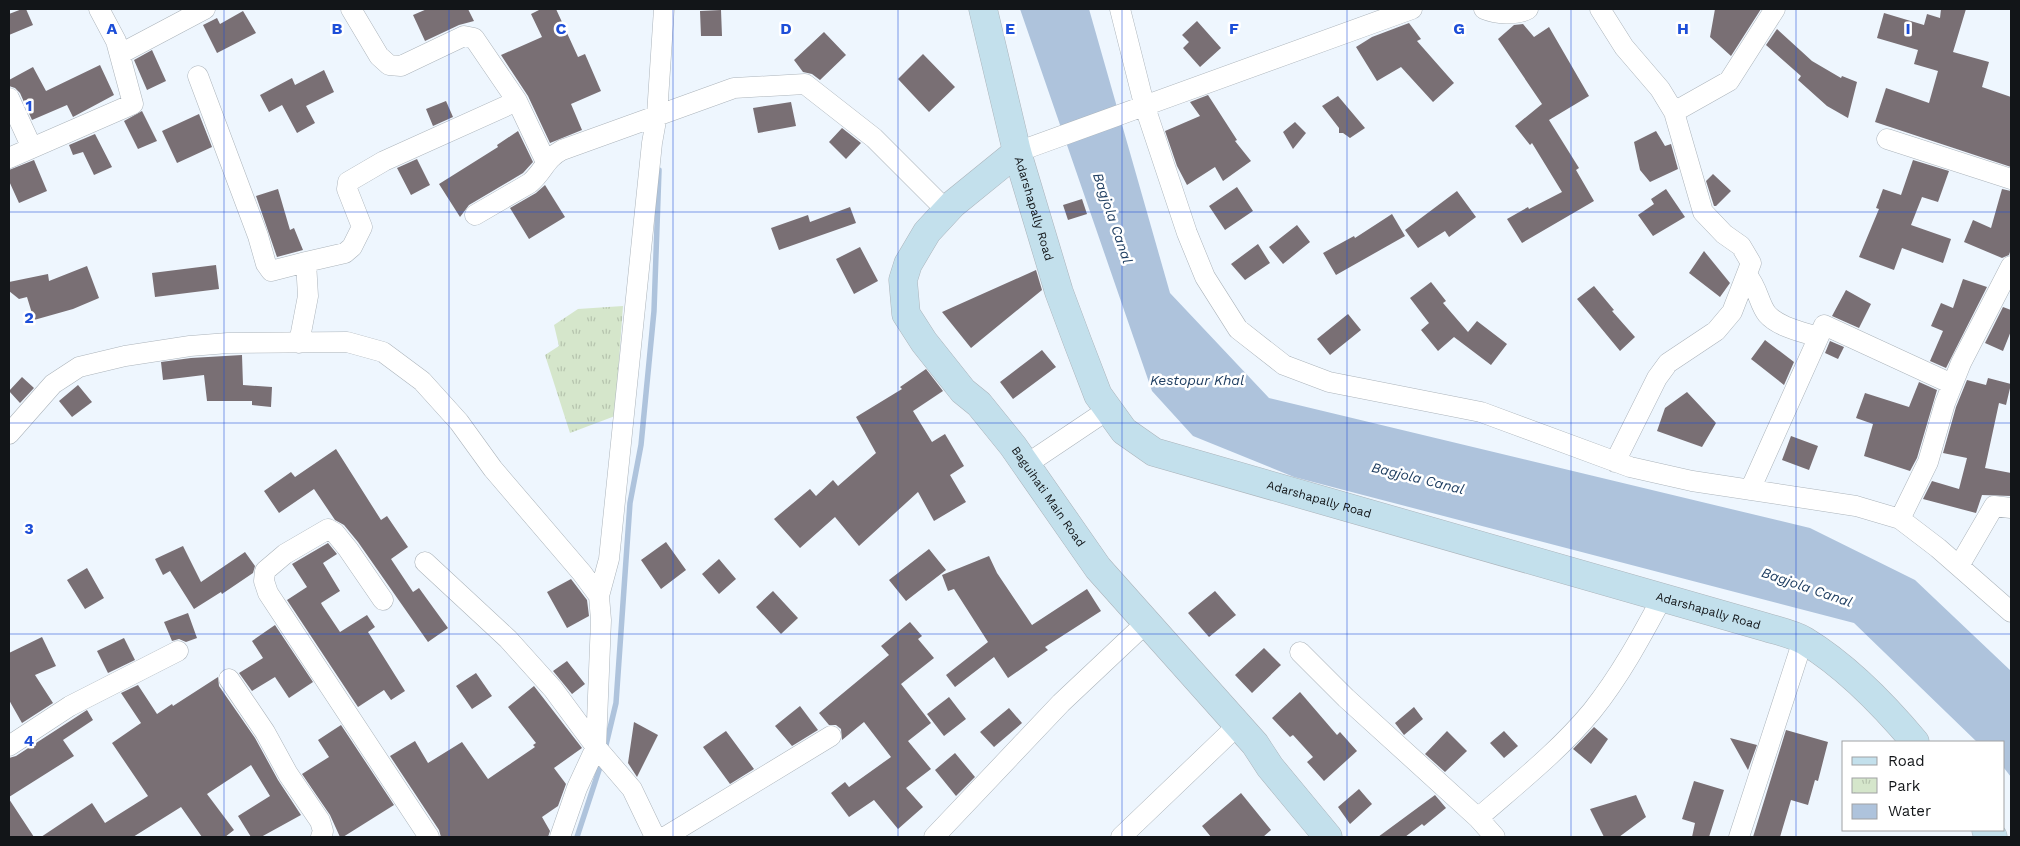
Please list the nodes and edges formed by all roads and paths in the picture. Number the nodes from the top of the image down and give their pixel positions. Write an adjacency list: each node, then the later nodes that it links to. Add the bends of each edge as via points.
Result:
1 (99, 9): 12 (street)
2 (205, 9): 12 (street)
3 (351, 9): 15 (street, via 379,56 389,65 401,66 464,36 474,38)
4 (664, 9): 18 (street)
5 (983, 9): 21 (street, Adarshapally Road)
6 (1120, 9): 16 (street)
7 (1412, 9): 16 (street)
8 (1484, 9): 9 (street, via 1494,13)
9 (1528, 9)
10 (1600, 9): 17 (street, via 1624,47 1660,89)
11 (1775, 9): 17 (street, via 1729,81)
12 (120, 54): 20 (street, via 133,104)
13 (198, 76): 27 (street, via 266,264 271,271)
14 (9, 98): 20 (street)
15 (517, 101): 23 (street); 27 (street, via 384,161 348,182 347,189 362,227 352,247 345,252)
16 (1144, 104): 21 (street); 35 (street, via 1205,277 1238,329 1284,365 1329,382 1481,412)
17 (1674, 112): 29 (street, via 1702,212 1741,246 1751,263)
18 (662, 113): 23 (street, via 562,150); 25 (street, via 734,88 805,84 874,138); 42 (street, via 652,144 609,559)
19 (1887, 139): 24 (street)
20 (32, 148): 22 (street)
21 (1017, 152): 25 (street, Baguihati Main Road); 33 (street, Adarshapally Road, via 1059,292 1098,395)
22 (9, 158)
23 (546, 162): 26 (street, via 530,183)
24 (2011, 179)
25 (947, 211): 36 (street, Baguihati Main Road, via 927,232 908,264 903,280 906,314 944,368 979,404)
26 (475, 214)
27 (306, 262): 31 (street, via 308,296)
28 (2011, 266): 32 (street)
29 (1747, 275): 30 (street, via 1755,285 1767,314 1780,323); 35 (street, via 1732,312 1716,330 1668,363 1657,378)
30 (1818, 337): 32 (street, via 1824,325); 37 (street)
31 (299, 343): 34 (street, via 190,346 79,367 53,384); 42 (street, via 347,342 383,352 422,381 459,422 493,469)
32 (1952, 384): 39 (street, via 1928,462)
33 (1109, 410): 36 (street); 43 (street, Adarshapally Road, via 1124,431 1154,452)
34 (9, 434)
35 (1616, 462): 37 (street, via 1692,481)
36 (1027, 464): 46 (street, Baguihati Main Road, via 1098,568)
37 (1750, 490): 39 (street, via 1856,506)
38 (2011, 508): 41 (street, via 1994,506)
39 (1900, 519): 41 (street)
40 (425, 562): 55 (street, via 522,653)
41 (1959, 566): 45 (street)
42 (599, 596): 55 (street)
43 (1662, 598): 47 (street, Adarshapally Road); 56 (street, via 1619,674 1592,711 1559,747)
44 (383, 600): 58 (street, via 348,548 328,529 285,554 265,571 268,593)
45 (2010, 609)
46 (1147, 622): 51 (street, Baguihati Main Road); 62 (street, via 1061,702)
47 (1803, 640): 53 (street, Adarshapally Road, via 1854,680); 66 (street)
48 (178, 651): 54 (street, via 70,706)
49 (1300, 652): 56 (street)
50 (229, 680): 57 (street, via 320,821)
51 (1238, 725): 63 (street); 64 (street, Baguihati Main Road)
52 (831, 736): 61 (street)
53 (1914, 741)
54 (9, 746)
55 (602, 752): 59 (street, via 577,788); 60 (street, via 632,789)
56 (1478, 818): 65 (street)
57 (321, 837)
58 (428, 837)
59 (560, 837)
60 (655, 837)
61 (665, 837)
62 (934, 837)
63 (1121, 837)
64 (1325, 837)
65 (1495, 837)
66 (1739, 837)

